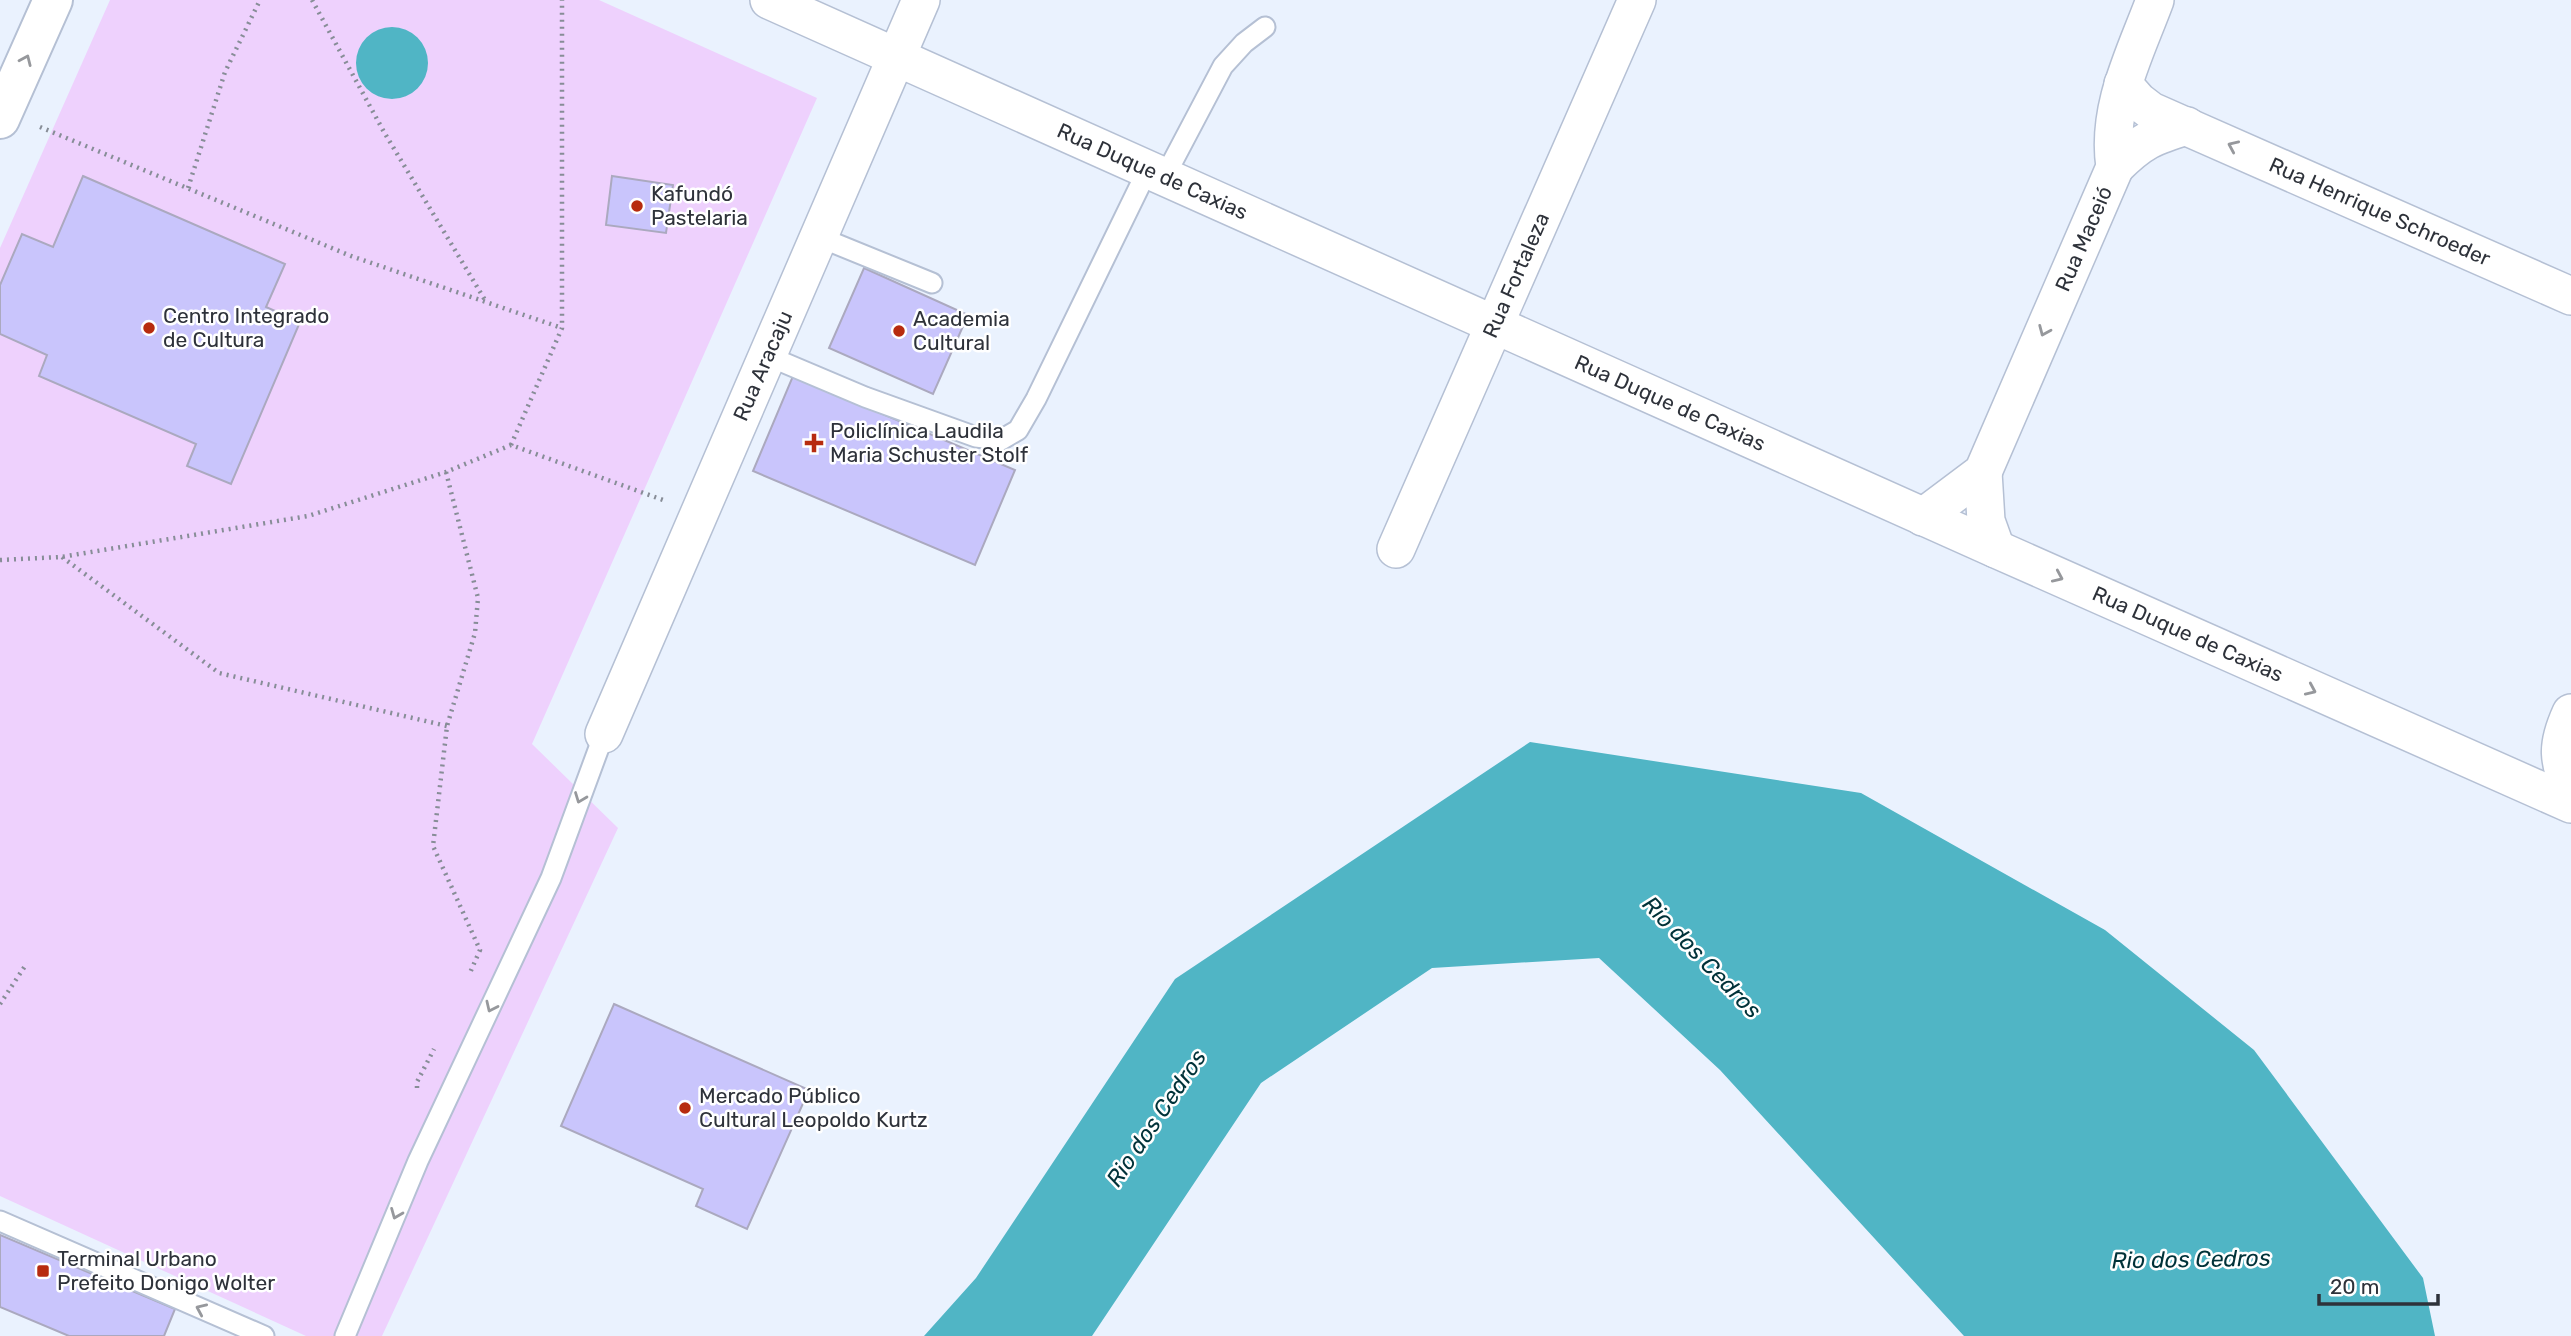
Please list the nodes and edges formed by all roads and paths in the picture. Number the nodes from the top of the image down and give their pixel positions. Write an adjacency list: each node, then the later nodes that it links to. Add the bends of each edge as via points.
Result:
1 (53, 0): 12 (main road, one-way to 1)
2 (260, 0): 16 (path, via 225,72)
3 (312, 0): 20 (path, via 384,132)
4 (562, 0): 22 (path)
5 (769, 0): 10 (street, Rua Duque de Caxias)
6 (921, 0): 10 (street, Rua Aracaju)
7 (1637, 0): 21 (street, Rua Fortaleza)
8 (2155, 0): 11 (street, Rua Maceió)
9 (1265, 27): 15 (lane, via 1223,66)
10 (897, 57): 15 (street, Rua Duque de Caxias); 17 (street, Rua Aracaju)
11 (2123, 83): 13 (street, Rua Henrique Schroeder, via 2151,111); 14 (street, Rua Maceió, via 2111,143)
12 (2, 115): 16 (path)
13 (2187, 126): 14 (street, via 2136,146); 19 (street, Rua Henrique Schroeder, one-way to 13)
14 (2115, 167): 26 (street, Rua Maceió, one-way to 26)
15 (1156, 172): 21 (street, Rua Duque de Caxias); 23 (lane, via 1036,399 1018,430 1001,440 976,437 890,406)
16 (188, 188): 20 (path, via 351,256)
17 (819, 237): 18 (lane); 23 (street, Rua Aracaju)
18 (932, 283)
19 (2571, 296)
20 (486, 301): 22 (path)
21 (1496, 324): 28 (street, Rua Duque de Caxias); 29 (street, Rua Fortaleza)
22 (562, 328): 24 (path)
23 (768, 356): 27 (street, Rua Aracaju)
24 (511, 445): 25 (path); 27 (path)
25 (446, 472): 31 (path, via 308,516); 34 (path, via 478,598 475,633)
26 (1983, 472): 28 (street, Rua Maceió); 30 (street, Rua Maceió, via 1986,521)
27 (700, 513): 35 (street, Rua Aracaju)
28 (1923, 517): 30 (street, Rua Duque de Caxias)
29 (1395, 549)
30 (1996, 549): 36 (street, Rua Duque de Caxias, one-way to 36)
31 (61, 556): 32 (path); 34 (path, via 219,673)
32 (0, 560)
33 (2566, 724): 36 (street, via 2535,759); 37 (street, via 2560,761)
34 (447, 726): 40 (path, via 433,846 480,950)
35 (604, 734): 46 (lane, one-way to 46, via 551,878 418,1161)
36 (2505, 776): 38 (street, Rua Duque de Caxias)
37 (2571, 794)
38 (2571, 804)
39 (27, 962): 41 (path)
40 (464, 985)
41 (0, 1004)
42 (436, 1045): 43 (path, via 417,1082)
43 (417, 1095)
44 (0, 1221): 45 (lane, one-way to 44)
45 (264, 1336)
46 (345, 1336)

